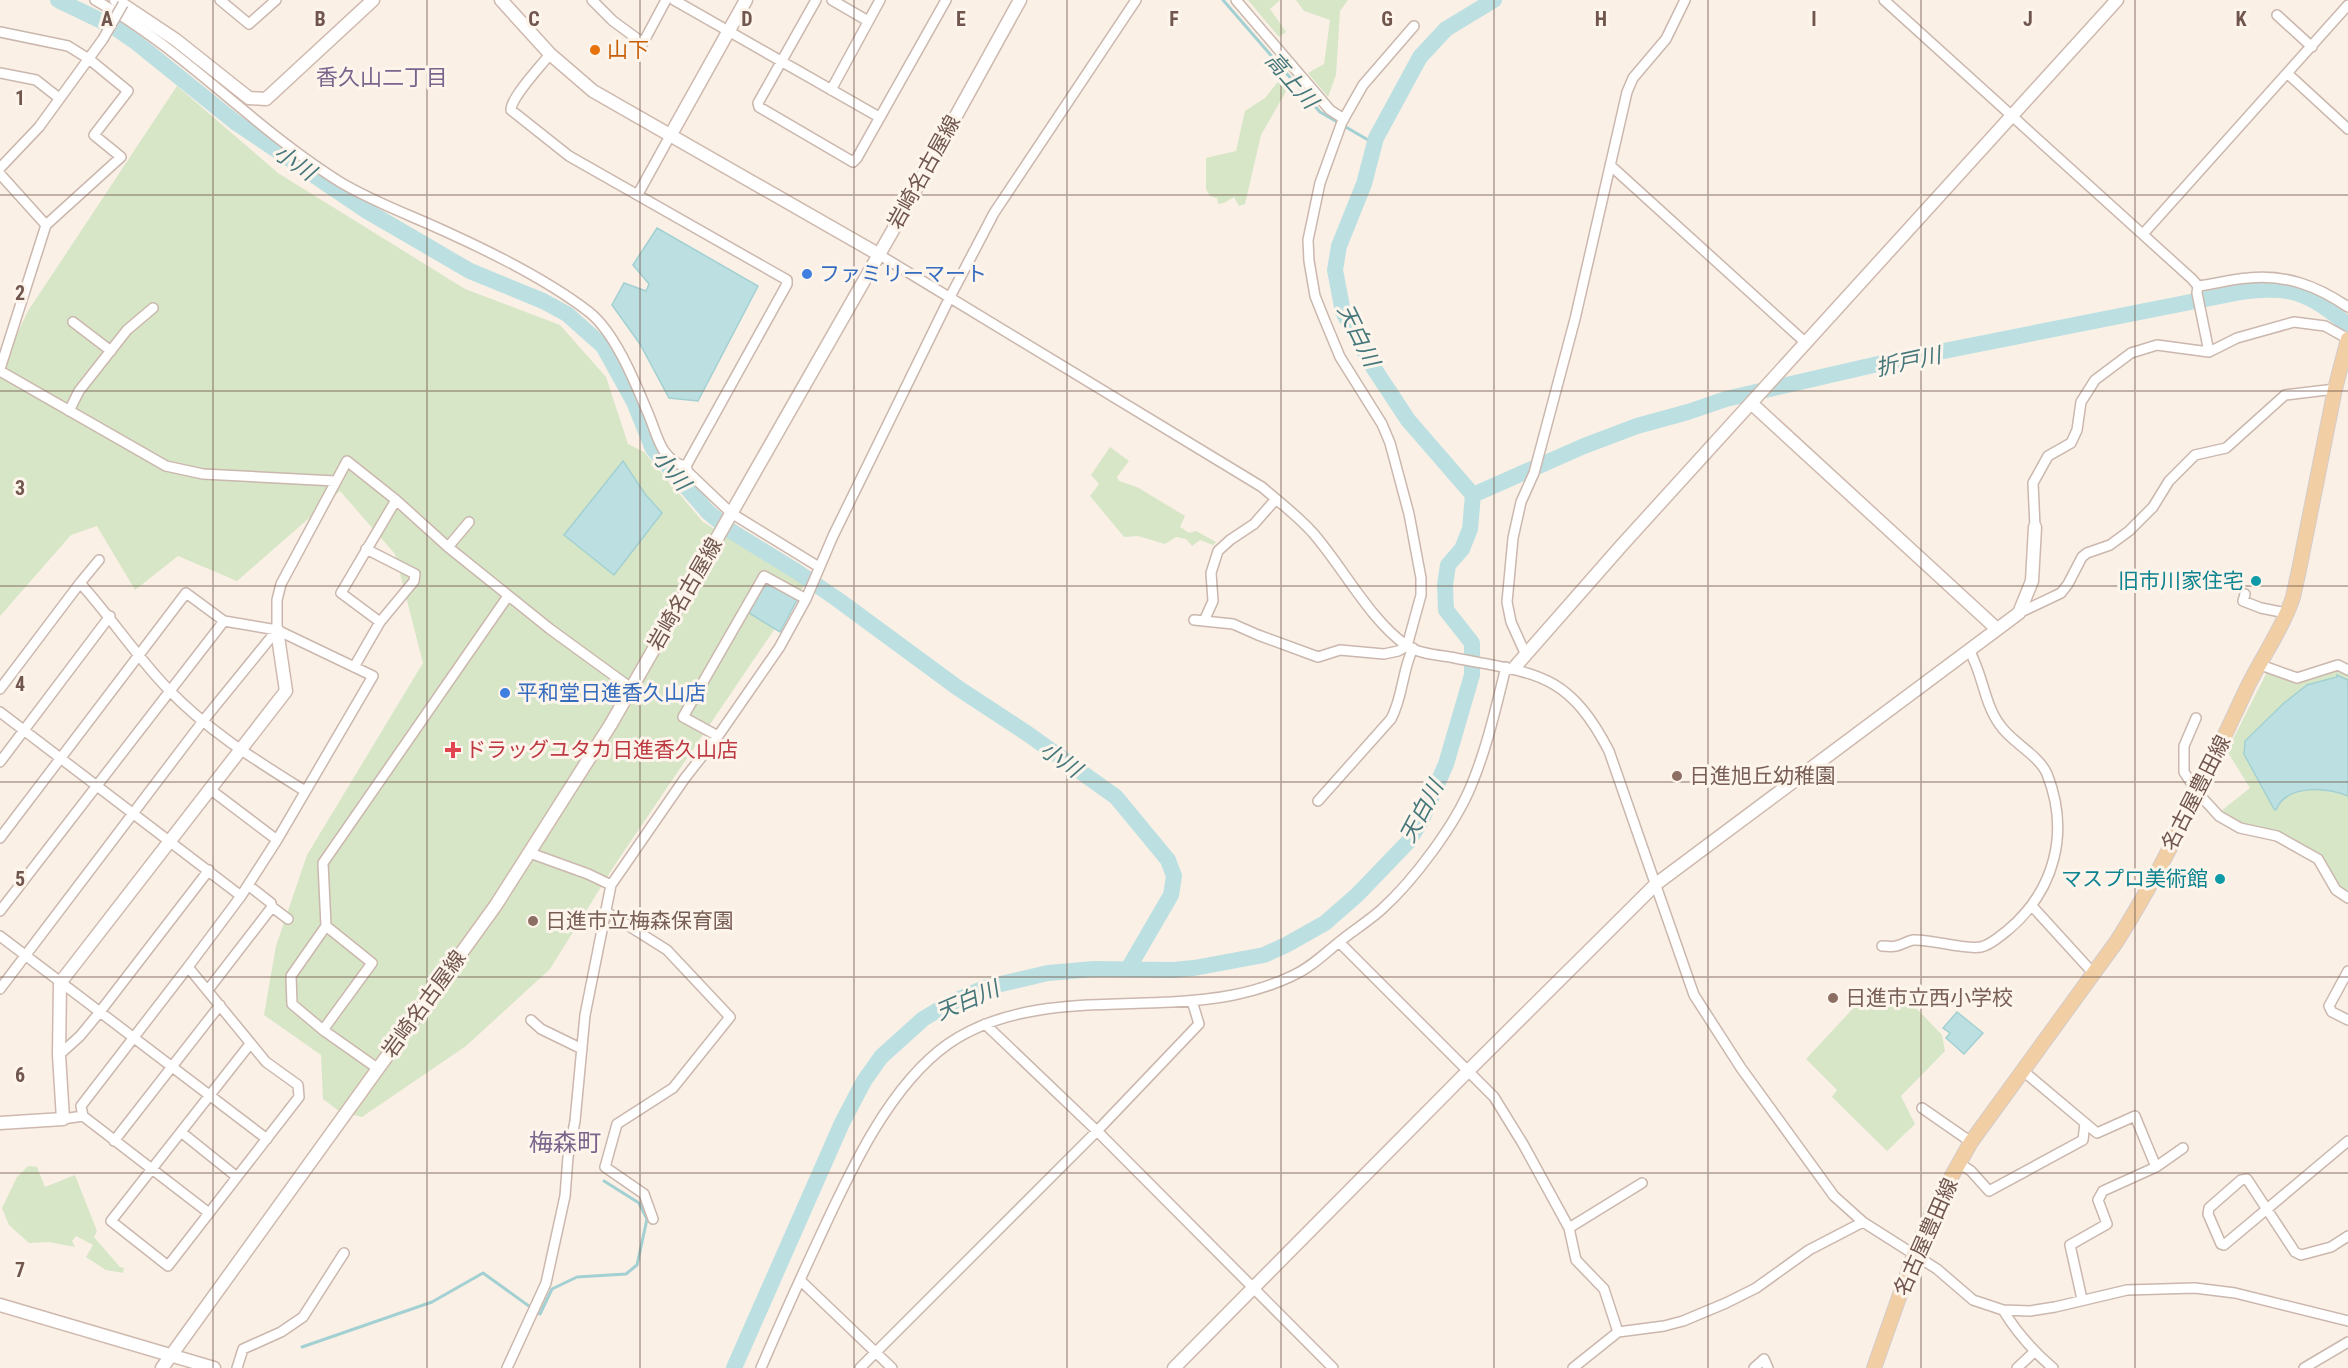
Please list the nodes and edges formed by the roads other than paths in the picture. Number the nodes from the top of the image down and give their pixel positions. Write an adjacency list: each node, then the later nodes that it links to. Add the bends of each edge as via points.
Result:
1 (95, 0): 20 (street)
2 (220, 0): 3 (street, via 249,24)
3 (276, 0)
4 (373, 0): 20 (street, via 266,99 249,98 176,40)
5 (501, 0): 28 (street)
6 (592, 0): 7 (street, via 643,43)
7 (666, 0)
8 (674, 0): 25 (street)
9 (746, 0): 25 (street)
10 (816, 0): 30 (street)
11 (832, 0): 23 (street)
12 (880, 0): 23 (street)
13 (946, 0): 36 (street)
14 (1020, 0): 46 (street, 岩崎名古屋線)
15 (1236, 0): 37 (street)
16 (1685, 0): 40 (street, via 1666,39 1633,78 1623,103)
17 (1884, 0): 35 (street)
18 (2117, 0): 35 (street)
19 (1132, 1): 48 (street, via 994,213)
20 (121, 4): 29 (street, bridge); 60 (street, via 280,141 339,182 490,253 591,314 614,343 664,451 678,465)
21 (2348, 5): 27 (street)
22 (2277, 15): 27 (street)
23 (868, 21): 33 (street)
24 (1414, 26): 37 (street, via 1363,85)
25 (729, 31): 30 (street); 39 (street)
26 (0, 32): 29 (street, via 68,46)
27 (2312, 47): 32 (street)
28 (550, 54): 39 (street, via 593,91); 43 (street, via 511,110 569,156)
29 (88, 59): 34 (street); 44 (street, via 128,91 94,135 122,157)
30 (783, 62): 33 (street); 36 (street, via 759,107 846,159 853,162 857,158)
31 (0, 73): 34 (street, via 36,80)
32 (2288, 74): 38 (street); 45 (street)
33 (831, 90): 36 (street)
34 (59, 98): 41 (street, via 39,127)
35 (2012, 116): 45 (street); 53 (street)
36 (879, 117)
37 (1342, 124): 82 (street, via 1311,219 1309,261 1315,296 1330,335 1390,443 1409,514 1421,578)
38 (2348, 129)
39 (670, 136): 43 (street); 46 (street)
40 (1610, 165): 53 (street); 84 (street, via 1575,319 1513,538 1508,602 1511,622)
41 (0, 168)
42 (0, 174): 44 (street)
43 (638, 194): 60 (street, via 787,280)
44 (46, 225): 56 (street)
45 (2143, 234): 47 (street)
46 (878, 254): 48 (street); 64 (street, 岩崎名古屋線)
47 (2198, 290): 49 (street, via 2247,278 2292,279); 55 (street)
48 (950, 297): 62 (street, via 1169,429); 70 (street)
49 (2348, 307)
50 (153, 308): 54 (street, via 127,330)
51 (72, 322): 54 (street)
52 (2348, 341): 55 (street, via 2325,326 2294,322 2237,338); 57 (main road, 名古屋豊田線)
53 (1806, 343): 58 (street)
54 (111, 351): 59 (street, via 79,391)
55 (2209, 352): 66 (street, via 2157,345 2131,353 2095,380 2081,402 2071,443 2048,456 2033,483)
56 (0, 370): 59 (street)
57 (2336, 389): 75 (street, via 2285,395 2226,448 2195,455 2129,531 2110,545 2082,557 2061,593); 76 (main road, 名古屋豊田線, via 2301,560)
58 (1752, 403): 80 (street); 84 (street)
59 (69, 411): 61 (street, via 166,466 203,474)
60 (686, 466): 64 (street)
61 (335, 481): 63 (street, via 347,461); 81 (street, via 281,584)
62 (1276, 499): 82 (street, via 1313,532 1354,589); 82 (street, via 1254,524 1218,551 1210,573 1213,601 1199,620 1233,624 1318,657 1340,650 1384,654)
63 (396, 500): 67 (street); 68 (street)
64 (729, 516): 70 (street); 90 (street, 岩崎名古屋線)
65 (469, 522): 67 (street)
66 (2035, 527): 75 (street, via 2032,581)
67 (448, 547): 74 (street)
68 (366, 549): 79 (street, via 341,593); 79 (street, via 415,574 414,581)
69 (99, 560): 71 (street)
70 (818, 571): 73 (street)
71 (80, 583): 77 (street); 91 (street)
72 (2245, 594): 76 (street, via 2243,601)
73 (808, 595): 97 (street, via 779,648); 97 (street, via 764,576 683,717)
74 (508, 596): 90 (street); 122 (street, via 323,863)
75 (2019, 613): 80 (street)
76 (2286, 613): 86 (main road, 名古屋豊田線)
77 (110, 616): 85 (street); 96 (street)
78 (224, 621): 81 (street); 85 (street, via 186,593); 92 (street)
79 (380, 622): 87 (street)
80 (1997, 629): 83 (street)
81 (277, 630): 87 (street); 95 (street); 98 (street, via 286,691)
82 (1410, 647): 88 (street); 105 (street, via 1391,719)
83 (1969, 650): 112 (street); 117 (street, via 1978,665 1990,710 2001,727 2046,771 2054,793 2058,812 2053,860 2041,894)
84 (1525, 653): 88 (street)
85 (137, 656): 92 (street); 99 (street)
86 (2258, 664): 89 (street, via 2297,678 2338,665); 104 (main road, 名古屋豊田線)
87 (354, 667): 103 (street, via 373,676)
88 (1510, 668): 112 (street, via 1559,686 1586,712 1609,751); 124 (street, via 1458,814 1401,890)
89 (2348, 670)
90 (631, 688): 110 (street, 岩崎名古屋線)
91 (0, 689)
92 (170, 691): 95 (street); 101 (street)
93 (0, 711): 96 (street)
94 (2196, 718): 104 (street, via 2184,746 2184,772)
95 (203, 721): 98 (street); 106 (street)
96 (26, 730): 99 (street); 100 (street)
97 (718, 736): 114 (street)
98 (241, 751): 102 (street); 103 (street)
99 (61, 759): 101 (street); 107 (street)
100 (0, 762)
101 (98, 786): 106 (street); 119 (street)
102 (211, 790): 108 (street); 109 (street)
103 (305, 791): 108 (street)
104 (2197, 792): 116 (street, via 2219,816 2240,828 2277,836 2318,859 2336,890); 129 (main road, 名古屋豊田線, via 2137,910)
105 (1318, 801)
106 (133, 814): 109 (street); 126 (street)
107 (0, 838)
108 (277, 840): 113 (street)
109 (171, 842): 111 (street); 130 (street)
110 (530, 853): 114 (street); 145 (street, 岩崎名古屋線)
111 (209, 870): 115 (street); 135 (street)
112 (1656, 884): 147 (street); 169 (street, via 1694,995 1834,1196)
113 (248, 885): 115 (street); 118 (street)
114 (611, 885): 120 (street)
115 (242, 896): 127 (street)
116 (2348, 898)
117 (2032, 906): 125 (street, via 1994,941 1981,947 1912,940); 129 (street)
118 (272, 907): 121 (street); 132 (street)
119 (0, 911)
120 (605, 911): 142 (street); 168 (street, via 667,950 730,1017 673,1088 617,1124 605,1167 644,1194)
121 (288, 919)
122 (326, 926): 139 (street, via 291,976 292,1004); 139 (street, via 372,963)
123 (0, 936): 126 (street)
124 (1339, 942): 133 (street, via 1310,966 1272,984 1222,999); 147 (street)
125 (1882, 946)
126 (26, 954): 130 (street); 131 (street)
127 (188, 966): 132 (street); 140 (street)
128 (2348, 971): 137 (street, via 2329,1006 2332,1012)
129 (2093, 973): 146 (main road, 名古屋豊田線)
130 (60, 983): 135 (street); 143 (street)
131 (0, 989)
132 (208, 990): 134 (street)
133 (1192, 1001): 138 (street, via 1092,1004 1031,1011); 154 (street, via 1199,1024)
134 (220, 1005): 141 (street); 144 (street)
135 (99, 1013): 140 (street); 143 (street)
136 (531, 1020): 142 (street)
137 (2348, 1020)
138 (984, 1024): 154 (street); 174 (street, via 935,1054 893,1102 865,1145)
139 (323, 1030): 145 (street)
140 (134, 1038): 144 (street); 150 (street, via 81,1106)
141 (250, 1044): 148 (street); 156 (street, via 266,1062 298,1085 299,1097)
142 (582, 1049): 188 (street, via 565,1196 546,1283)
143 (59, 1055): 151 (street)
144 (171, 1066): 148 (street); 157 (street)
145 (377, 1068): 184 (street, 岩崎名古屋線)
146 (2022, 1070): 152 (street); 159 (main road, 名古屋豊田線)
147 (1467, 1072): 170 (street, via 1494,1097); 175 (street)
148 (210, 1096): 155 (street); 156 (street)
149 (1922, 1108): 159 (street)
150 (83, 1116): 151 (street); 157 (street)
151 (63, 1119): 153 (street)
152 (2085, 1123): 161 (street, via 2083,1140 1989,1191); 162 (street, via 2097,1133 2135,1116)
153 (0, 1124)
154 (1097, 1131): 175 (street); 182 (street)
155 (181, 1132): 163 (street); 164 (street)
156 (267, 1139): 164 (street)
157 (114, 1140): 163 (street)
158 (2348, 1141): 166 (street)
159 (1971, 1142): 161 (main road, 名古屋豊田線)
160 (2183, 1148): 162 (street)
161 (1959, 1163): 173 (main road, 名古屋豊田線)
162 (2156, 1167): 176 (street, via 2103,1191 2098,1200 2107,1224 2070,1245)
163 (152, 1169): 167 (street); 167 (street, via 111,1221 168,1266)
164 (237, 1177): 167 (street)
165 (1642, 1183): 170 (street)
166 (2267, 1210): 166 (street, via 2224,1245 2208,1214 2209,1208 2247,1179); 171 (street, via 2301,1255 2331,1247)
167 (209, 1213)
168 (653, 1219)
169 (1863, 1222): 173 (street); 180 (street, via 1809,1250 1756,1288 1726,1303 1683,1321)
170 (1569, 1228): 180 (street, via 1576,1260 1604,1289)
171 (2348, 1236)
172 (344, 1253): 187 (street, via 303,1317 243,1349)
173 (1914, 1255): 178 (street, via 1973,1300); 197 (main road, 名古屋豊田線)
174 (800, 1280): 182 (street); 189 (street)
175 (1253, 1289): 192 (street); 193 (street)
176 (2082, 1299): 178 (street, via 2030,1311); 179 (street, via 2127,1290 2195,1288 2235,1293)
177 (0, 1305): 184 (street)
178 (2003, 1310): 183 (street, via 2014,1330)
179 (2348, 1321)
180 (1618, 1332): 194 (street)
181 (2348, 1342): 200 (street)
182 (876, 1352): 190 (street); 191 (street)
183 (2034, 1352): 198 (street); 199 (street)
184 (170, 1357): 185 (street, 岩崎名古屋線); 186 (street)
185 (162, 1368)
186 (214, 1368)
187 (237, 1368)
188 (507, 1368)
189 (761, 1368)
190 (860, 1368)
191 (892, 1368)
192 (1174, 1368)
193 (1333, 1368)
194 (1573, 1368)
195 (1754, 1368): 196 (street, via 1764,1359)
196 (1768, 1368)
197 (1874, 1368)
198 (2017, 1368)
199 (2053, 1368)
200 (2304, 1368)

